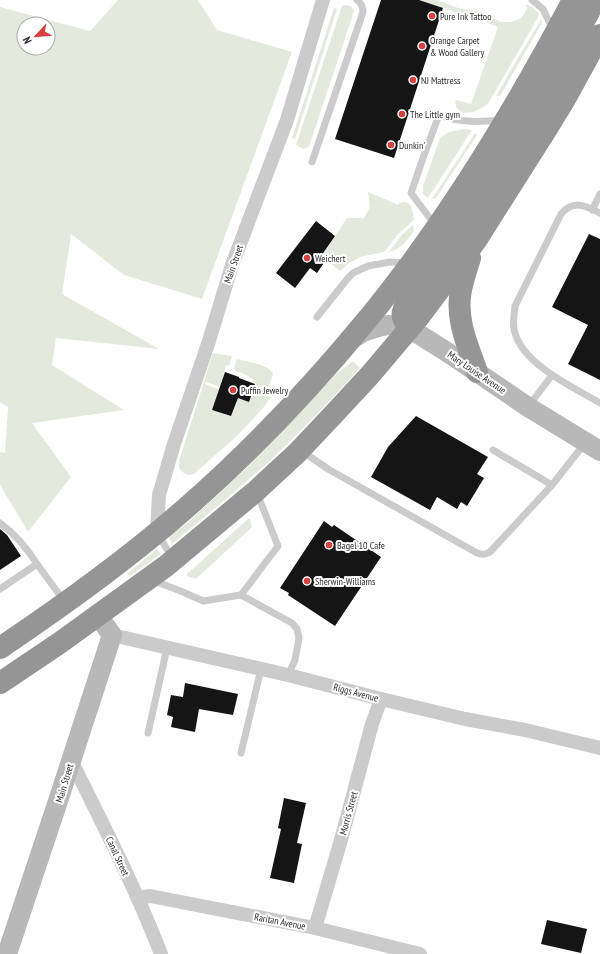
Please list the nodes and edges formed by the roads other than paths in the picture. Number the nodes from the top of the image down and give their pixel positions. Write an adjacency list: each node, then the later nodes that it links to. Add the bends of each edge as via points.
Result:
1 (323, 0): 29 (street, Main Street, via 287,120 232,266 174,444 159,495)
2 (357, 0): 9 (lane, via 363,12)
3 (532, 0): 6 (lane, via 544,10)
4 (573, 0): 6 (highway)
5 (595, 0): 17 (highway, via 522,131 458,232 408,300 403,309 403,319)
6 (555, 35): 8 (highway)
7 (599, 39): 14 (highway, via 546,130)
8 (506, 120): 13 (highway); 13 (lane, via 458,121 439,116 422,158 412,193)
9 (312, 162)
10 (600, 194): 11 (lane)
11 (592, 210): 12 (lane); 20 (lane, via 576,204 565,209 515,306 514,333 520,346 532,360)
12 (600, 213)
13 (437, 227): 15 (highway)
14 (475, 242): 17 (highway); 19 (highway, via 460,290 459,314)
15 (411, 264): 16 (lane, via 390,262 359,269 348,278); 18 (highway)
16 (317, 317)
17 (409, 328): 18 (street, Mary Louise Avenue, via 388,325 378,327 363,332); 19 (street, Mary Louise Avenue); 24 (highway, via 370,375)
18 (348, 343): 29 (highway, via 240,459)
19 (477, 372): 22 (street, Mary Louise Avenue)
20 (552, 375): 21 (lane); 22 (lane)
21 (600, 403)
22 (528, 407): 23 (street, Mary Louise Avenue)
23 (592, 447): 26 (lane)
24 (300, 450): 26 (lane, via 482,554 490,552); 27 (highway)
25 (493, 450): 26 (lane)
26 (552, 485)
27 (256, 491): 30 (highway); 34 (lane, via 278,546)
28 (0, 523): 31 (lane, via 10,530)
29 (157, 532): 30 (lane); 35 (highway)
30 (173, 560): 32 (highway)
31 (37, 564): 33 (lane); 35 (lane)
32 (149, 579): 34 (lane, via 203,601); 36 (highway)
33 (0, 589)
34 (241, 595): 41 (lane, via 284,618 297,629 299,638 295,660)
35 (66, 603): 38 (highway)
36 (98, 616): 37 (street); 42 (highway)
37 (112, 635): 39 (street, Riggs Avenue); 47 (street, Main Street)
38 (0, 648)
39 (167, 648): 40 (street, Riggs Avenue); 44 (lane)
40 (261, 669): 41 (street, Riggs Avenue); 46 (lane)
41 (288, 674): 43 (street, Riggs Avenue)
42 (0, 683)
43 (381, 699): 45 (street, Riggs Avenue); 49 (street, Morris Street)
44 (148, 733)
45 (600, 748)
46 (241, 753)
47 (71, 760): 48 (street, Canal Street); 50 (street, Main Street)
48 (138, 898): 49 (street, Raritan Avenue, via 150,896); 51 (street, Canal Street)
49 (315, 928): 52 (street, Raritan Avenue)
50 (7, 954)
51 (161, 954)
52 (420, 954)

